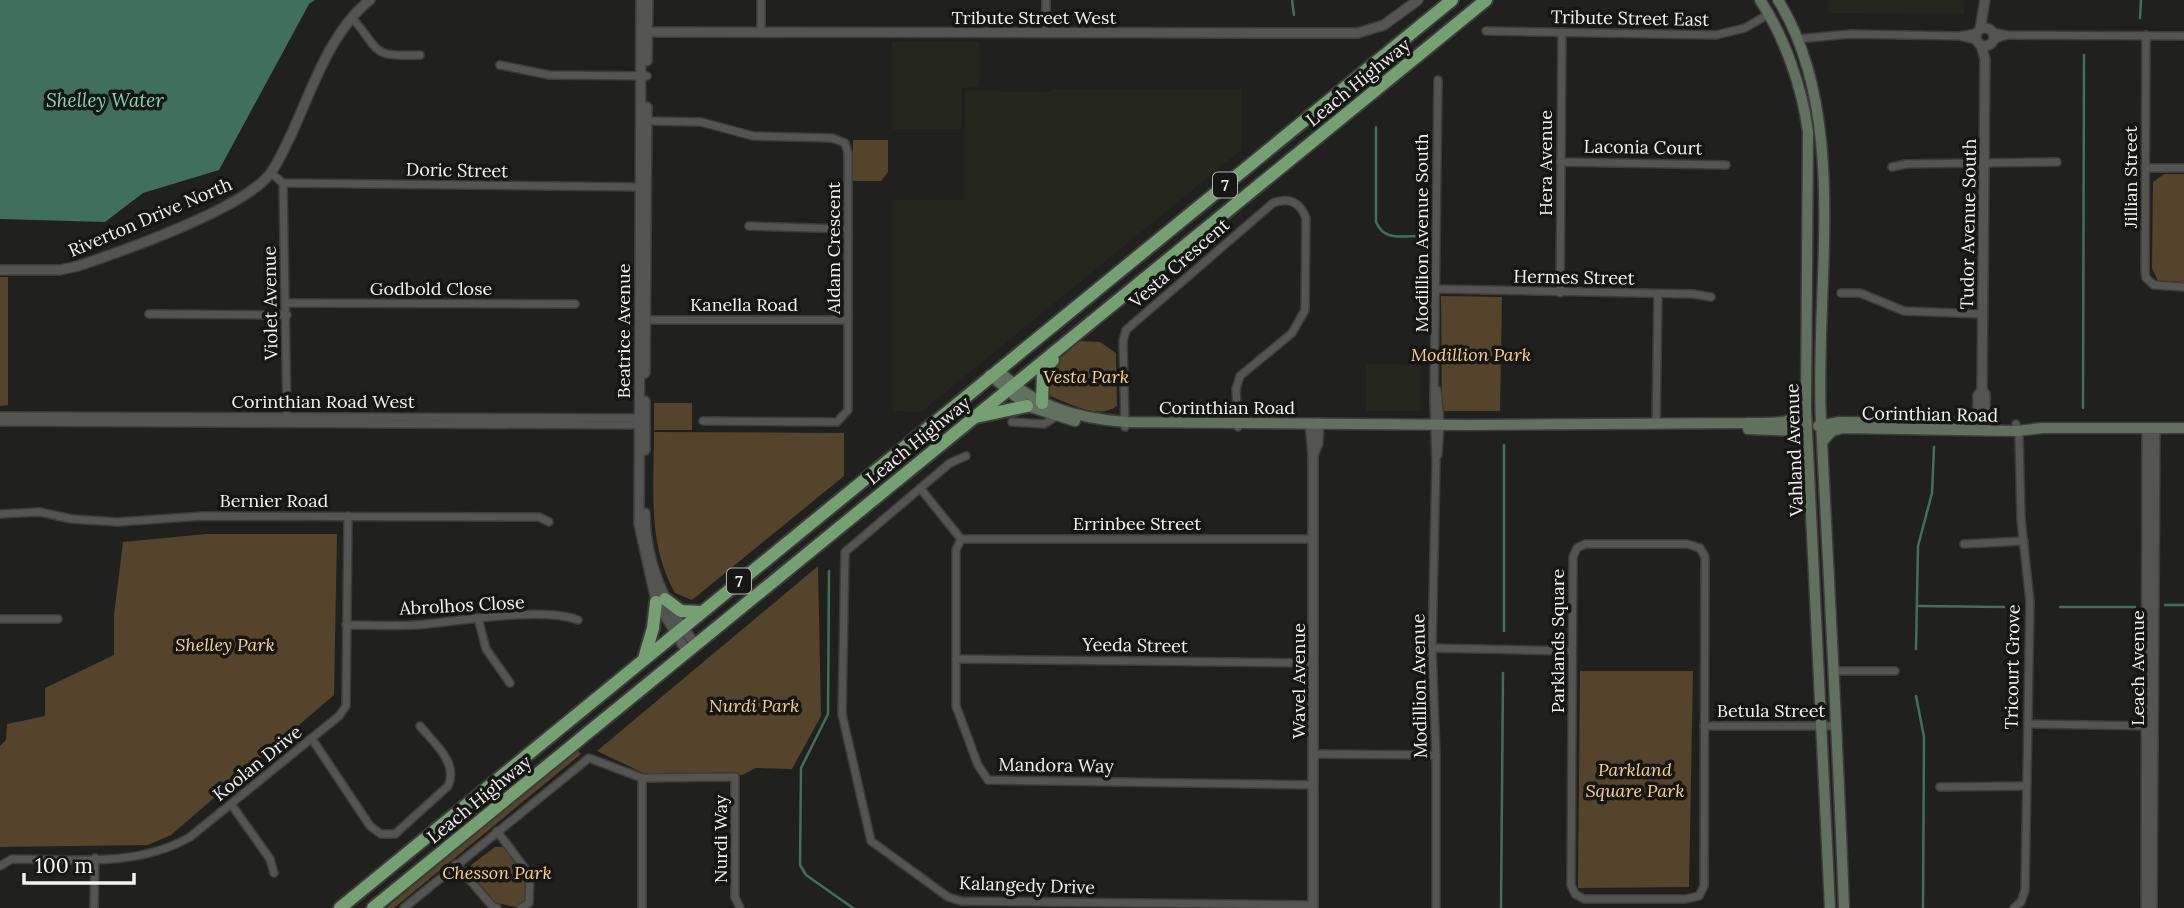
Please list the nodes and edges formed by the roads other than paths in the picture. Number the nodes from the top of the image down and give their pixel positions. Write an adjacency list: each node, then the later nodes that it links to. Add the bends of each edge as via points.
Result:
1 (370, 0): 13 (street, Riverton Drive North)
2 (641, 0): 15 (street, Beatrice Avenue)
3 (648, 0): 15 (street, Beatrice Avenue)
4 (761, 0): 16 (street)
5 (1046, 0): 17 (street)
6 (1418, 0): 17 (street, Tribute Street West, via 1384,25 1364,32)
7 (1452, 0): 57 (highway, Leach Highway / 7)
8 (1486, 0): 55 (highway, Leach Highway / 7)
9 (1760, 0): 12 (main road, Vahland Avenue)
10 (1778, 0): 22 (main road, Vahland Avenue)
11 (1984, 0): 21 (street, Tudor Avenue South)
12 (1769, 13): 18 (street, Tribute Street East, via 1732,33); 56 (main road, Vahland Avenue, via 1800,95 1808,132)
13 (352, 18): 23 (street, via 381,54); 35 (street, Riverton Drive North, via 331,49)
14 (1486, 31): 18 (street, Tribute Street East)
15 (644, 32): 16 (street, Tribute Street West); 25 (street, Beatrice Avenue)
16 (761, 32): 17 (street, Tribute Street West)
17 (1045, 32)
18 (1562, 32): 28 (street, Hera Avenue)
19 (2146, 35): 20 (street); 21 (street); 33 (street, Jillian Street)
20 (2184, 36)
21 (1984, 37): 22 (street, via 1851,34); 30 (street, Tudor Avenue South)
22 (1797, 39): 46 (main road, Vahland Avenue, via 1821,128)
23 (420, 55)
24 (500, 65): 25 (street, via 549,75)
25 (644, 76): 27 (street, Beatrice Avenue)
26 (1438, 80): 42 (street, Modillion Avenue South)
27 (644, 121): 37 (street, Beatrice Avenue); 39 (street, Aldam Crescent, via 701,122 743,135 832,138 845,143 849,153)
28 (1560, 162): 31 (street, Laconia Court); 43 (street, Hera Avenue)
29 (2057, 162): 30 (street)
30 (1985, 164): 32 (street); 50 (street, Tudor Avenue South)
31 (1726, 165)
32 (1892, 167)
33 (2146, 168): 34 (street); 41 (street, Jillian Street, via 2146,278 2158,286)
34 (2184, 168)
35 (271, 173): 36 (street); 40 (street, Riverton Drive North, via 258,187 229,204 104,257 60,270)
36 (283, 183): 37 (street, Doric Street); 48 (street, Violet Avenue)
37 (643, 187): 53 (street, Beatrice Avenue)
38 (748, 226): 39 (street)
39 (848, 229): 54 (street, Aldam Crescent)
40 (0, 270)
41 (2184, 288)
42 (1437, 289): 43 (street, Hermes Street); 77 (street, Modillion Avenue South)
43 (1560, 293): 45 (street, Hermes Street)
44 (1841, 293): 50 (street, via 1860,293 1904,312)
45 (1658, 295): 47 (street, Hermes Street); 75 (street)
46 (1822, 296): 56 (main road, via 1814,285 1813,341); 61 (main road, Vahland Avenue)
47 (1710, 297)
48 (287, 303): 49 (street, Godbold Close); 52 (street, Violet Avenue)
49 (575, 304)
50 (1983, 313): 78 (street, Tudor Avenue South, via 1982,390 1978,395)
51 (149, 314): 52 (street)
52 (287, 315): 66 (street, Violet Avenue)
53 (643, 320): 54 (street, Kanella Road); 69 (street, Beatrice Avenue)
54 (849, 320): 67 (street, Aldam Crescent, via 845,417 837,422)
55 (1071, 338): 58 (highway, Leach Highway / 7); 60 (highway, via 1043,372)
56 (1808, 357): 59 (main road, Vahland Avenue)
57 (994, 372): 58 (main road, Corinthian Road); 97 (highway, Leach Highway / 7)
58 (1009, 388): 60 (main road, Corinthian Road); 62 (main road, Corinthian Road); 65 (highway, Leach Highway / 7)
59 (1806, 398): 75 (main road, Corinthian Road, via 1803,411 1791,421); 80 (main road, Vahland Avenue)
60 (1042, 403): 72 (main road, Corinthian Road)
61 (1821, 406): 71 (main road); 73 (main road, Vahland Avenue); 80 (main road)
62 (1027, 407): 64 (main road, Corinthian Road); 65 (highway)
63 (0, 416): 66 (street, Corinthian Road West)
64 (1057, 416): 70 (street, Corinthian Road, via 1044,424); 72 (main road, Corinthian Road)
65 (974, 418): 104 (highway, Leach Highway / 7)
66 (287, 420): 68 (street, Corinthian Road West); 69 (street, Corinthian Road West)
67 (703, 421)
68 (0, 422)
69 (642, 422): 94 (street, Beatrice Avenue, via 647,535)
70 (1012, 422)
71 (1836, 422): 73 (main road, Corinthian Road); 78 (main road, Corinthian Road)
72 (1125, 424): 74 (main road, Corinthian Road); 74 (street, Vesta Crescent, via 1126,330 1273,203 1293,201 1302,207 1306,218 1305,310 1292,333 1240,376)
73 (1821, 424): 83 (main road, Vahland Avenue); 84 (main road, via 1814,430)
74 (1237, 425): 76 (main road, Corinthian Road)
75 (1656, 425): 77 (main road, Corinthian Road); 80 (main road, Corinthian Road)
76 (1314, 426): 77 (main road, Corinthian Road); 91 (street, Wavel Avenue, via 1318,443 1313,455)
77 (1437, 426): 105 (street, Modillion Avenue)
78 (1981, 427): 79 (main road, Corinthian Road); 83 (main road, Corinthian Road, via 1843,428 1832,431)
79 (2016, 427): 81 (main road, Corinthian Road); 92 (street, Tricourt Grove)
80 (1803, 428): 84 (main road, Vahland Avenue)
81 (2151, 428): 82 (main road, Corinthian Road); 118 (street, Leach Avenue)
82 (2184, 428)
83 (1823, 442): 96 (main road, Vahland Avenue)
84 (1810, 449): 95 (main road, Vahland Avenue)
85 (966, 457): 86 (street, Kalangedy Drive, via 950,463)
86 (920, 488): 90 (street); 132 (street, Kalangedy Drive, via 850,544 842,562 842,714 867,832 878,849 953,900)
87 (0, 514): 88 (street, Bernier Road, via 40,512 117,522 204,516)
88 (348, 516): 89 (street, Bernier Road, via 540,517); 102 (street, Koolan Drive)
89 (549, 522)
90 (961, 539): 91 (street, Errinbee Street); 107 (street, Mandora Way, via 956,550)
91 (1313, 539): 109 (street, Wavel Avenue)
92 (2024, 541): 93 (street); 113 (street, Tricourt Grove, via 2030,602)
93 (1964, 544)
94 (661, 601): 97 (highway, via 681,611); 103 (street, Beatrice Avenue); 108 (highway)
95 (1818, 607): 96 (main road); 116 (main road, Vahland Avenue)
96 (1832, 607): 110 (main road, Vahland Avenue)
97 (701, 612): 103 (highway, Leach Highway / 7)
98 (478, 618): 101 (street, Abrolhos Close); 102 (street, Abrolhos Close, via 425,625); 112 (street, via 486,649)
99 (0, 619): 100 (street)
100 (58, 619)
101 (578, 621)
102 (346, 625): 119 (street, Koolan Drive, via 346,706)
103 (678, 631): 104 (street, Beatrice Avenue); 108 (highway, Leach Highway / 7)
104 (691, 648): 136 (highway, Leach Highway / 7)
105 (1432, 648): 106 (street); 121 (street, Modillion Avenue)
106 (1572, 652): 115 (street, Parklands Square, via 1573,558 1577,548 1585,544 1687,544 1700,548 1705,557); 115 (street, Parklands Square, via 1575,894 1584,899 1685,900 1699,896 1704,886)
107 (956, 659): 109 (street, Yeeda Street); 123 (street, Mandora Way, via 956,706 988,780)
108 (643, 660): 135 (highway, Leach Highway / 7)
109 (1314, 663): 120 (street, Wavel Avenue)
110 (1835, 671): 111 (street); 117 (main road, Vahland Avenue)
111 (1895, 671)
112 (510, 683)
113 (2028, 724): 118 (street); 124 (street, Tricourt Grove)
114 (420, 726): 119 (street, via 451,764 452,777 395,834 387,835 370,826)
115 (1704, 726): 116 (street, Betula Street)
116 (1823, 726): 117 (street, Betula Street); 143 (main road, Vahland Avenue)
117 (1837, 726): 144 (main road, Vahland Avenue)
118 (2149, 726): 146 (street, Leach Avenue); 147 (street, Leach Avenue)
119 (312, 739): 126 (street, Koolan Drive)
120 (1314, 754): 121 (street); 123 (street, Wavel Avenue)
121 (1436, 754): 142 (street, Modillion Avenue)
122 (642, 778): 127 (street, via 589,758); 140 (street); 141 (street, Nurdi Way, via 735,777 736,897)
123 (1314, 785): 133 (street, Wavel Avenue)
124 (2024, 786): 125 (street); 145 (street, Tricourt Grove, via 2025,891)
125 (1940, 787)
126 (231, 804): 128 (street, Koolan Drive, via 169,849 129,859); 131 (street, via 270,859)
127 (497, 831): 129 (street); 139 (street, via 530,875 529,903)
128 (95, 858): 130 (street, Koolan Drive, via 12,859); 134 (street)
129 (456, 864): 137 (street); 138 (street)
130 (0, 865)
131 (274, 873)
132 (1034, 905): 133 (street, Kalangedy Drive)
133 (1313, 907)
134 (94, 908)
135 (340, 908)
136 (373, 908)
137 (404, 908)
138 (497, 908)
139 (521, 908)
140 (642, 908)
141 (740, 908)
142 (1436, 908)
143 (1830, 908)
144 (1844, 908)
145 (2014, 908)
146 (2146, 908)
147 (2152, 908)

